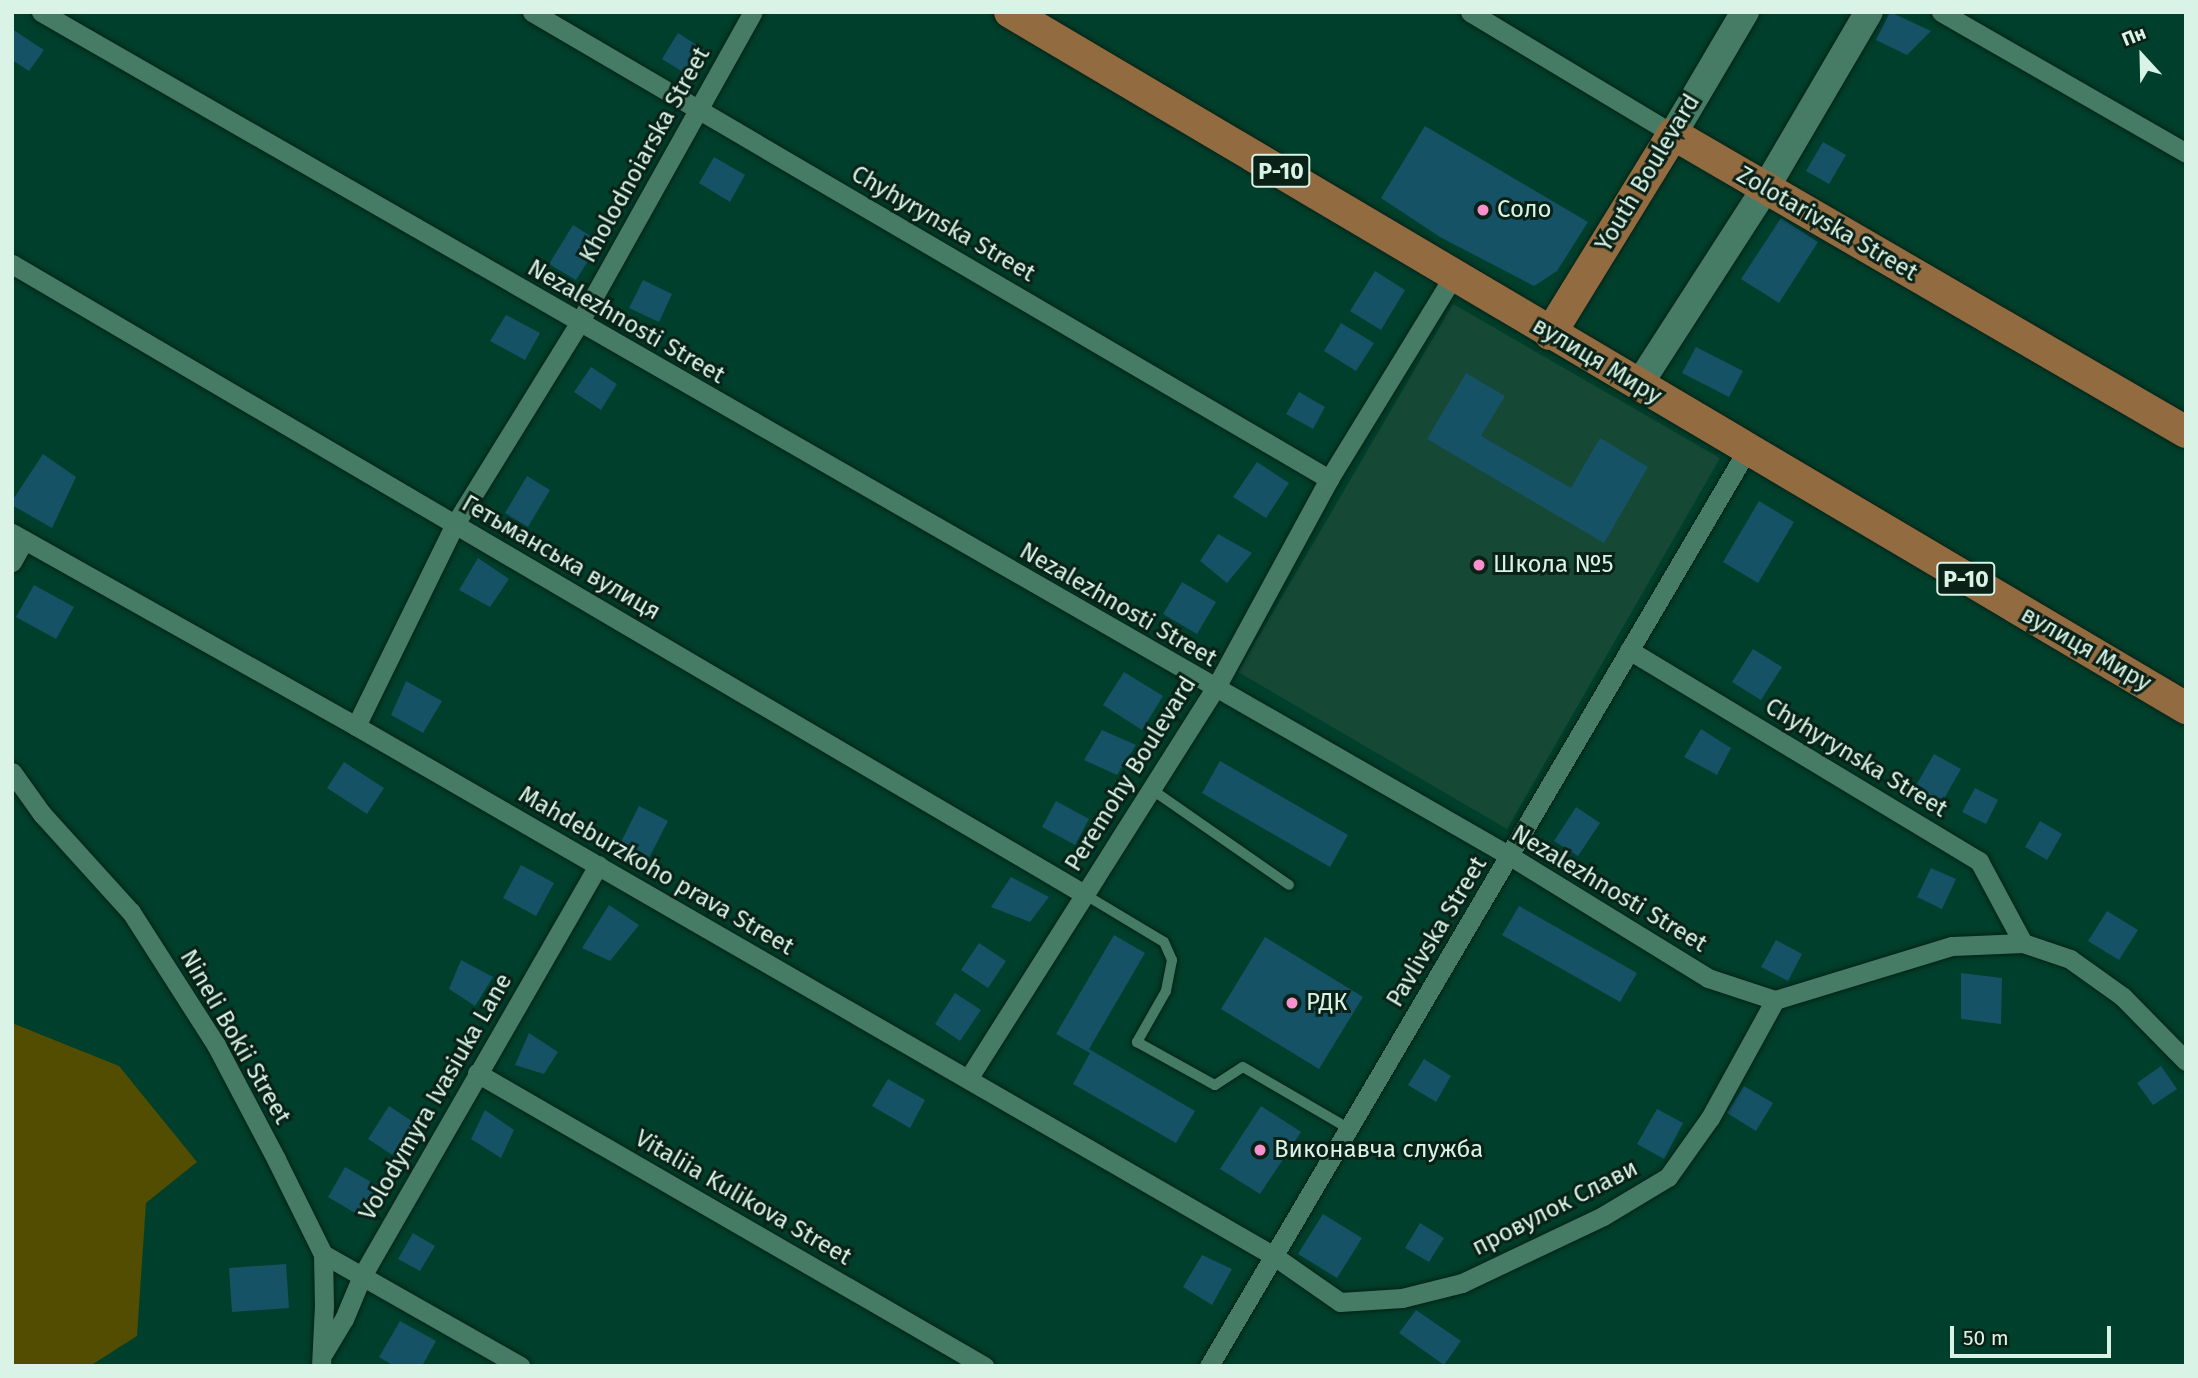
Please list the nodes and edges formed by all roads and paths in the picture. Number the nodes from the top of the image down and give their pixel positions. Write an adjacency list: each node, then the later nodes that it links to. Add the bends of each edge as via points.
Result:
1 (40, 12): 15 (street, Nezalezhnosti Street)
2 (532, 12): 9 (street, Chyhyrynska Street)
3 (754, 12): 9 (street, Kholodnoiarska Street)
4 (1010, 12): 14 (main road, вулиця Миру / Р-10)
5 (1470, 12): 10 (street, Zolotarivska Street)
6 (1745, 12): 10 (main road, Youth Boulevard)
7 (1869, 12): 12 (main road)
8 (1941, 12): 11 (street)
9 (698, 107): 15 (street, Kholodnoiarska Street); 20 (street, Chyhyrynska Street)
10 (1673, 134): 12 (main road, Zolotarivska Street); 16 (main road, Youth Boulevard)
11 (2186, 153)
12 (1765, 189): 17 (main road); 18 (main road, Zolotarivska Street)
13 (12, 264): 21 (street, Гетьманська вулиця)
14 (1455, 273): 16 (main road, вулиця Миру / Р-10); 20 (street, Peremohy Boulevard)
15 (579, 323): 21 (street, Kholodnoiarska Street); 25 (street, Nezalezhnosti Street)
16 (1550, 334): 17 (main road, вулиця Миру / Р-10)
17 (1638, 386): 19 (main road, вулиця Миру / Р-10)
18 (2186, 432)
19 (1747, 450): 24 (street, Pavlivska Street); 26 (main road, вулиця Миру / Р-10)
20 (1329, 479): 25 (street, Peremohy Boulevard)
21 (455, 524): 27 (street, Kholodnoiarska Street); 33 (street, Гетьманська вулиця)
22 (18, 536): 23 (street); 27 (street, Mahdeburzkoho prava Street)
23 (12, 562)
24 (1629, 650): 30 (street, Pavlivska Street); 34 (street, Chyhyrynska Street, via 1979,861)
25 (1215, 689): 29 (street, Peremohy Boulevard); 30 (street, Nezalezhnosti Street)
26 (2186, 708)
27 (356, 726): 31 (street, Mahdeburzkoho prava Street)
28 (12, 772): 40 (street, Nineli Bokii Street, via 42,814 131,912 216,1045)
29 (1150, 788): 32 (lane); 33 (street, Peremohy Boulevard)
30 (1510, 856): 35 (street, Nezalezhnosti Street, via 1708,978); 39 (street, Pavlivska Street)
31 (598, 865): 37 (street, Volodymyra Ivasiuka Lane); 38 (street, Mahdeburzkoho prava Street)
32 (1289, 885)
33 (1084, 894): 38 (street, Peremohy Boulevard); 39 (lane, via 1164,942 1172,960 1166,991 1137,1042 1215,1085 1243,1067)
34 (2023, 943): 35 (street, via 1952,946); 36 (street, via 2070,959 2123,997)
35 (1775, 1000): 41 (street, провулок Слави, via 1710,1118 1668,1177 1603,1216 1462,1283 1402,1298 1340,1301)
36 (2186, 1061)
37 (477, 1073): 42 (street, Volodymyra Ivasiuka Lane); 45 (street, Vitaliia Kulikova Street)
38 (968, 1079): 41 (street, Mahdeburzkoho prava Street)
39 (1348, 1128): 41 (street, Pavlivska Street)
40 (323, 1254): 42 (street); 43 (street, Nineli Bokii Street)
41 (1274, 1256): 46 (street, Pavlivska Street)
42 (362, 1276): 43 (street, Volodymyra Ivasiuka Lane); 44 (street)
43 (321, 1361)
44 (520, 1366)
45 (984, 1366)
46 (1209, 1366)

